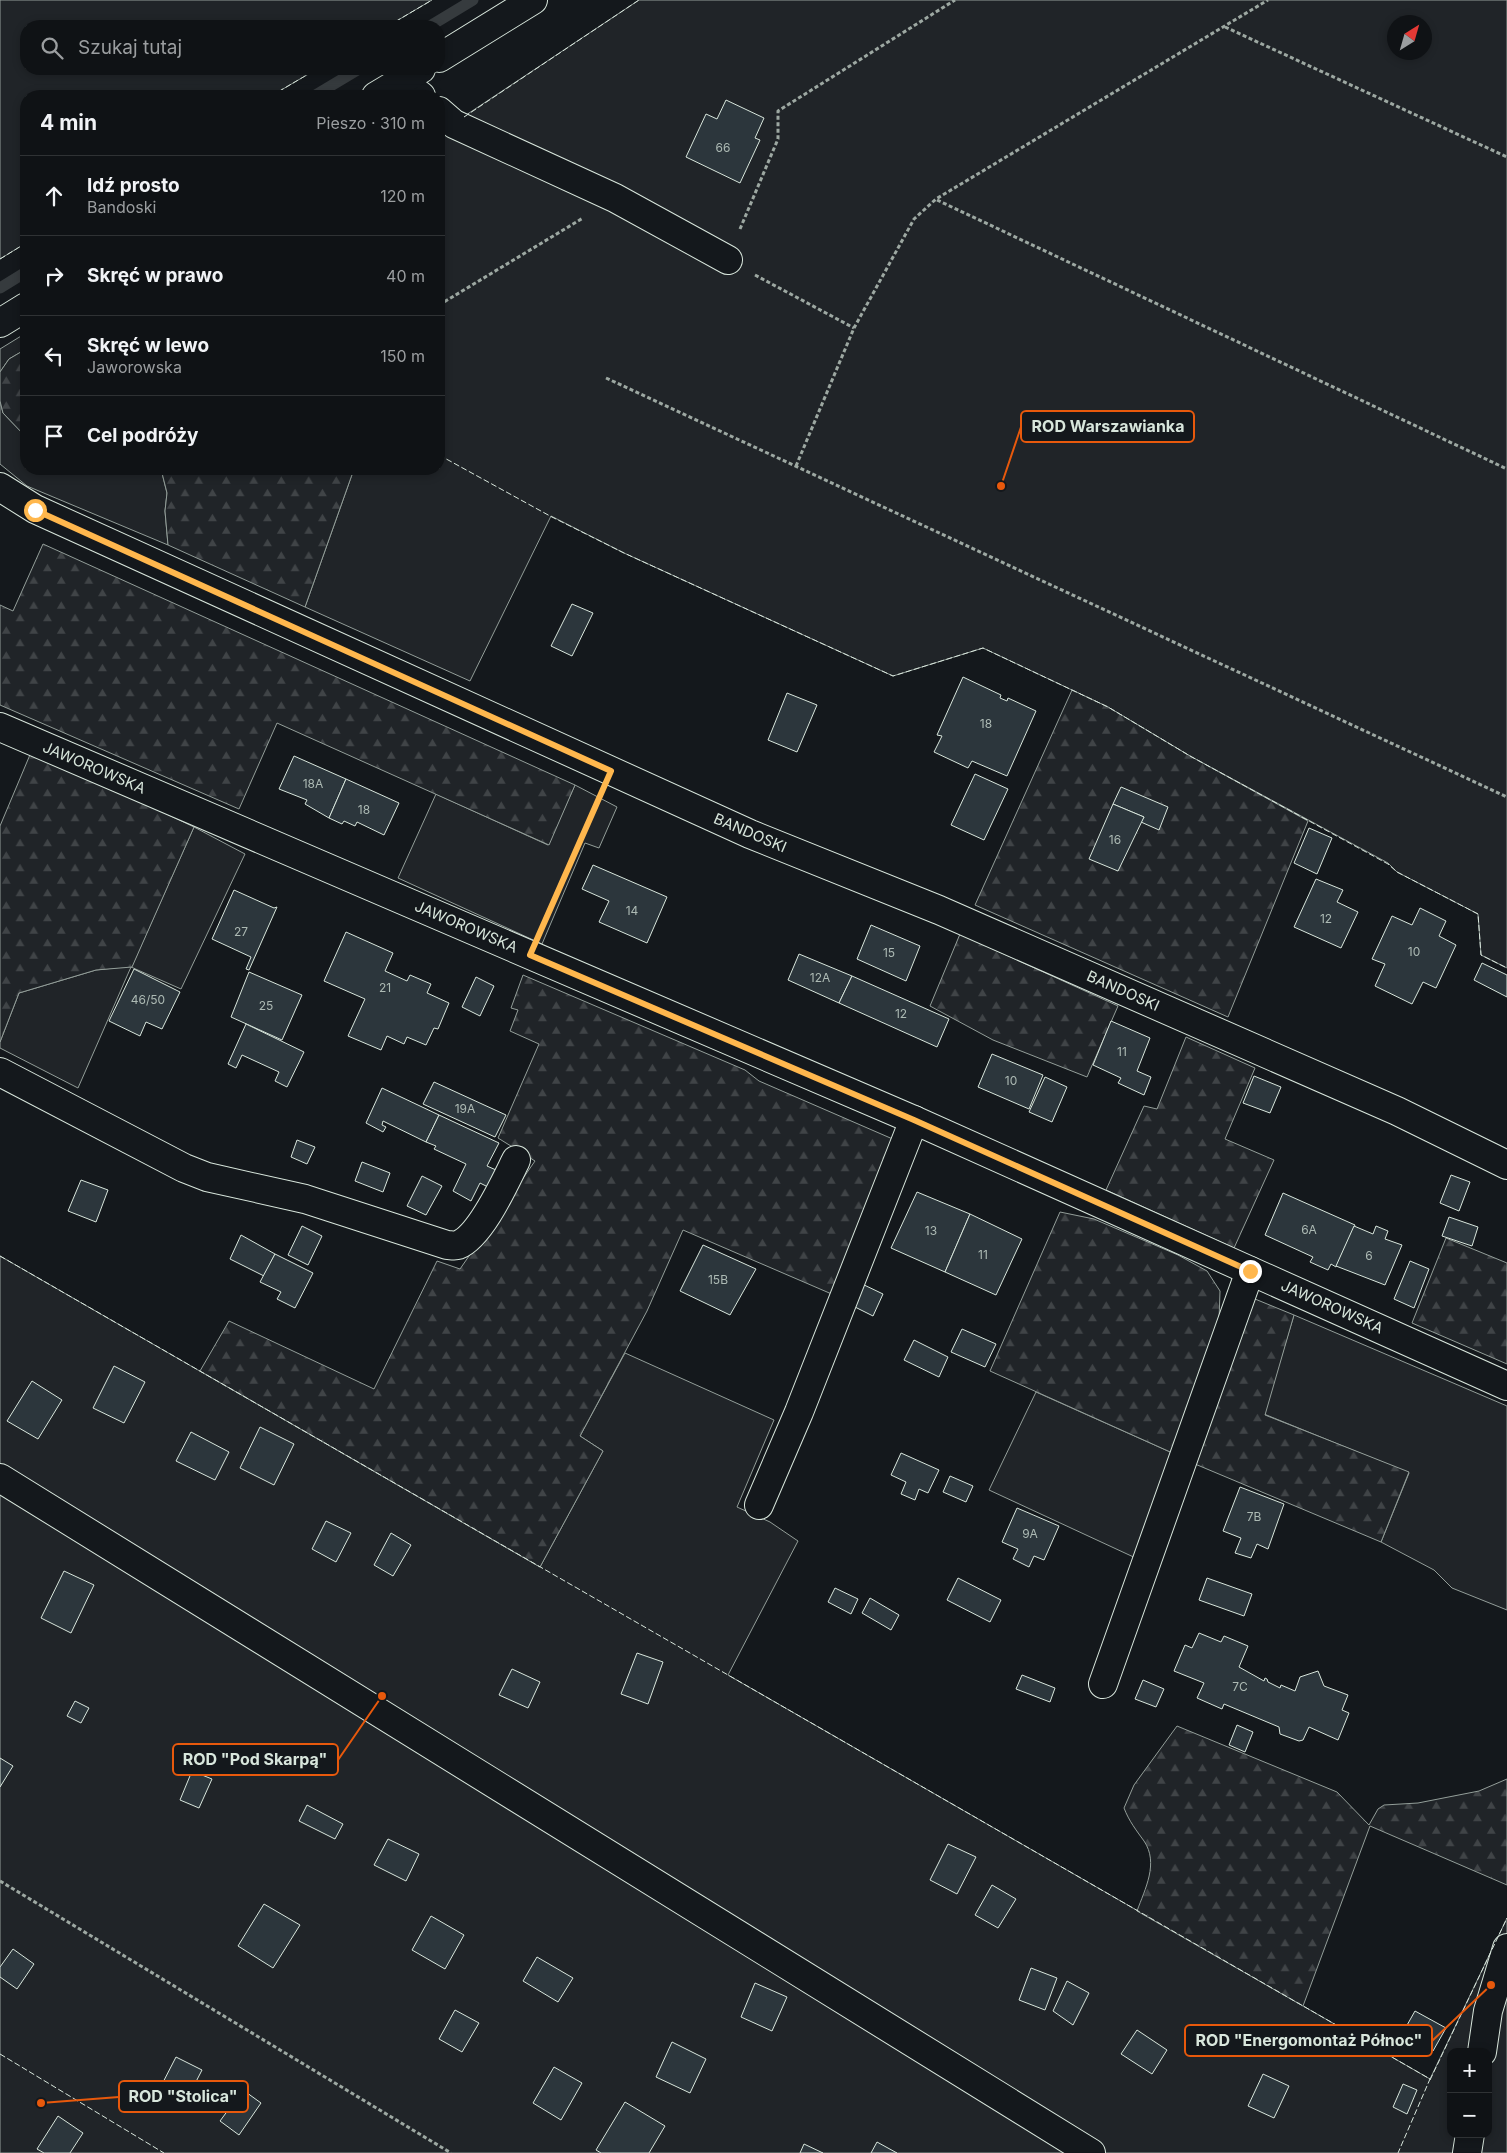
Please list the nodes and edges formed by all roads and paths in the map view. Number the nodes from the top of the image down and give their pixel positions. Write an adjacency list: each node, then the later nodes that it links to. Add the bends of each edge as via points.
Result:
1 (533, 0): 5 (street)
2 (955, 0): 12 (path, via 778,111 778,139)
3 (1268, 0): 4 (path)
4 (1224, 26): 9 (path); 11 (path)
5 (445, 54)
6 (416, 81): 7 (street)
7 (392, 90)
8 (445, 116): 10 (street, via 454,124)
9 (1507, 157)
10 (615, 198): 12 (street); 13 (path)
11 (936, 199): 16 (path, via 914,219); 19 (path)
12 (728, 260): 16 (path)
13 (445, 301)
14 (20, 311): 15 (street)
15 (0, 323)
16 (854, 328): 18 (path)
17 (606, 378): 18 (path)
18 (796, 466): 23 (path)
19 (1507, 469)
20 (0, 487): 22 (street, BANDOSKI, via 35,510)
21 (0, 727): 24 (street, JAWOROWSKA)
22 (611, 771): 24 (path); 28 (street, BANDOSKI, via 750,834 948,914 1388,1108)
23 (1507, 797)
24 (530, 955): 26 (street, JAWOROWSKA)
25 (0, 1072): 27 (street, via 207,1177 305,1199 447,1245 458,1245 467,1239 491,1210)
26 (914, 1120): 29 (street, JAWOROWSKA); 32 (street)
27 (516, 1160)
28 (1507, 1165)
29 (1250, 1271): 30 (street, JAWOROWSKA); 33 (street)
30 (1507, 1386)
31 (0, 1478): 39 (street)
32 (759, 1505)
33 (1103, 1684)
34 (0, 1881): 38 (path)
35 (1507, 1948): 36 (street, via 1488,2011)
36 (1483, 2048)
37 (1469, 2138): 40 (street)
38 (452, 2153)
39 (1091, 2153)
40 (1467, 2153)

